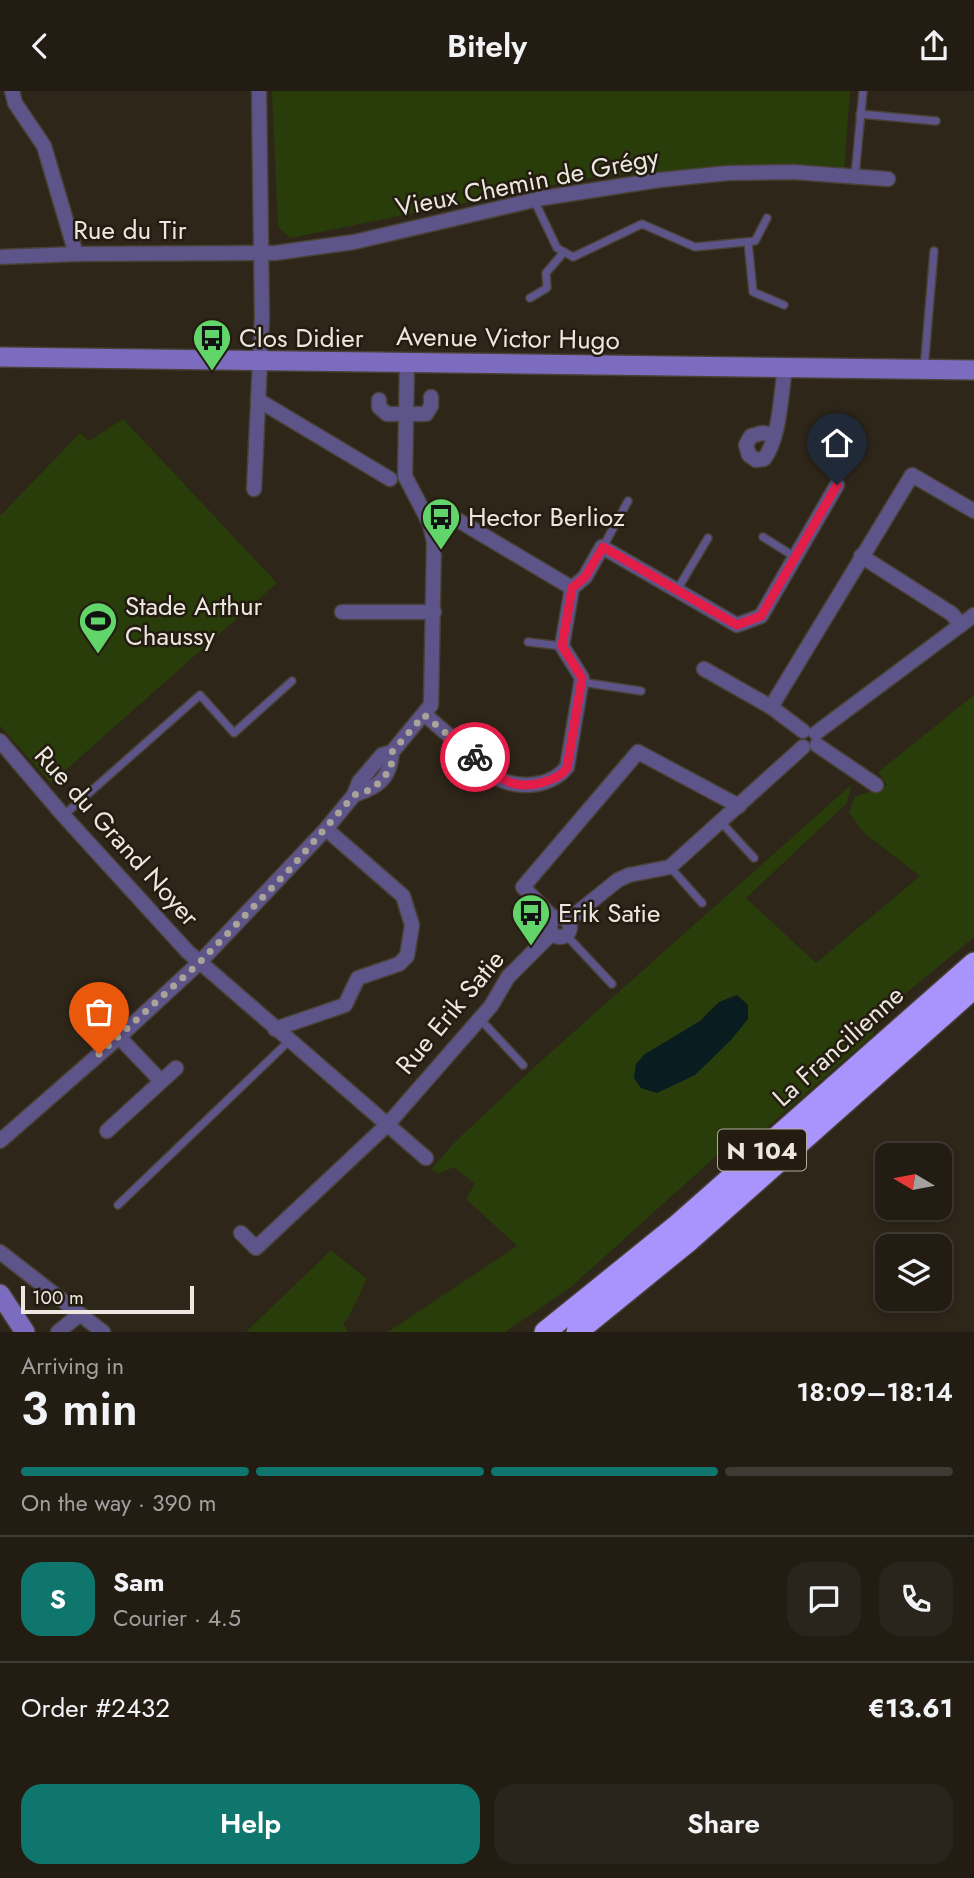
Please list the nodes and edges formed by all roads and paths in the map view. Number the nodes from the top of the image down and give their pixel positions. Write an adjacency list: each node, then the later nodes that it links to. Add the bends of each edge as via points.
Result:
1 (12, 91): 13 (street, via 44,146)
2 (259, 91): 14 (street)
3 (863, 91): 4 (lane)
4 (860, 114): 5 (lane); 6 (lane)
5 (936, 121)
6 (855, 177): 7 (street, Vieux Chemin de Grégy); 8 (street, Vieux Chemin de Grégy, via 728,173)
7 (888, 179)
8 (534, 200): 12 (lane, via 557,248); 14 (street, Vieux Chemin de Grégy, via 354,242)
9 (767, 218): 10 (lane, via 755,241)
10 (748, 242): 12 (lane, via 695,247 642,224 573,257); 17 (lane, via 753,292)
11 (934, 251): 22 (lane)
12 (564, 252): 16 (lane, via 546,273 547,288)
13 (76, 254): 14 (street, Rue du Tir); 15 (street, Rue du Tir)
14 (260, 254): 19 (street)
15 (0, 257)
16 (530, 298)
17 (784, 305)
18 (0, 357): 19 (main road, Avenue Victor Hugo)
19 (260, 362): 20 (main road, Avenue Victor Hugo); 25 (street)
20 (407, 363): 21 (main road, Avenue Victor Hugo); 27 (street)
21 (785, 367): 22 (main road, Avenue Victor Hugo); 28 (street)
22 (924, 370): 23 (main road, Avenue Victor Hugo)
23 (974, 370)
24 (431, 397): 27 (street, via 426,414)
25 (258, 400): 29 (street); 31 (street)
26 (379, 400): 27 (street, via 379,408 387,414)
27 (406, 414): 43 (street, via 405,476 430,524 434,542)
28 (774, 435)
29 (390, 479)
30 (837, 485): 38 (street)
31 (254, 489)
32 (628, 501): 37 (lane)
33 (974, 511): 39 (street, via 912,475)
34 (451, 516): 40 (street)
35 (763, 537): 38 (lane)
36 (708, 538): 41 (lane)
37 (603, 547): 40 (street, via 585,577); 41 (street)
38 (795, 557): 41 (street, via 761,616 737,625)
39 (861, 557): 45 (street, via 952,614); 52 (street)
40 (572, 588): 47 (street)
41 (677, 590)
42 (342, 612): 43 (street)
43 (434, 612): 53 (street, via 433,693)
44 (974, 615): 45 (street, Rue Erik Satie)
45 (961, 625): 54 (street, Rue Erik Satie)
46 (528, 642): 47 (lane)
47 (562, 646): 50 (street)
48 (704, 669): 52 (street)
49 (292, 681): 58 (lane, via 234,733 200,695)
50 (581, 682): 51 (lane); 53 (street, via 567,768 559,777 531,786 501,780)
51 (641, 691)
52 (771, 707): 54 (street)
53 (424, 715): 60 (street, via 392,752 391,769 373,789 354,795)
54 (810, 739): 56 (street); 57 (street, Rue Erik Satie)
55 (0, 741): 58 (street, Rue du Grand Noyer)
56 (876, 785)
57 (739, 806): 59 (street, Rue Erik Satie); 64 (street, via 638,752 523,887)
58 (63, 815): 65 (street, Rue du Grand Noyer)
59 (722, 822): 61 (lane); 62 (street, Rue Erik Satie)
60 (326, 829): 65 (street); 70 (street, via 403,896 412,925 407,956 399,964 358,978 345,1005)
61 (754, 858)
62 (670, 867): 63 (lane); 64 (street, Rue Erik Satie, via 618,880)
63 (702, 903)
64 (560, 927): 67 (lane); 69 (street, Rue Erik Satie, via 508,977)
65 (200, 962): 70 (street, Rue du Grand Noyer); 71 (street)
66 (974, 963): 88 (highway, La Francilienne / N 104, via 675,1227)
67 (612, 984)
68 (974, 988): 89 (highway, La Francilienne / N 104, via 690,1240)
69 (480, 1018): 73 (lane); 76 (street, Rue Erik Satie)
70 (275, 1029): 72 (street)
71 (119, 1037): 75 (street); 78 (street)
72 (289, 1041): 76 (street); 80 (lane)
73 (523, 1065)
74 (176, 1068): 75 (street)
75 (161, 1081): 77 (street)
76 (388, 1124): 79 (street); 81 (street, Rue Erik Satie, via 256,1248)
77 (107, 1131)
78 (0, 1141)
79 (426, 1158)
80 (118, 1205)
81 (241, 1233)
82 (0, 1252): 84 (street)
83 (0, 1294): 85 (main road)
84 (80, 1314): 86 (street); 87 (street)
85 (25, 1332)
86 (58, 1332)
87 (103, 1332)
88 (545, 1332)
89 (578, 1332)

